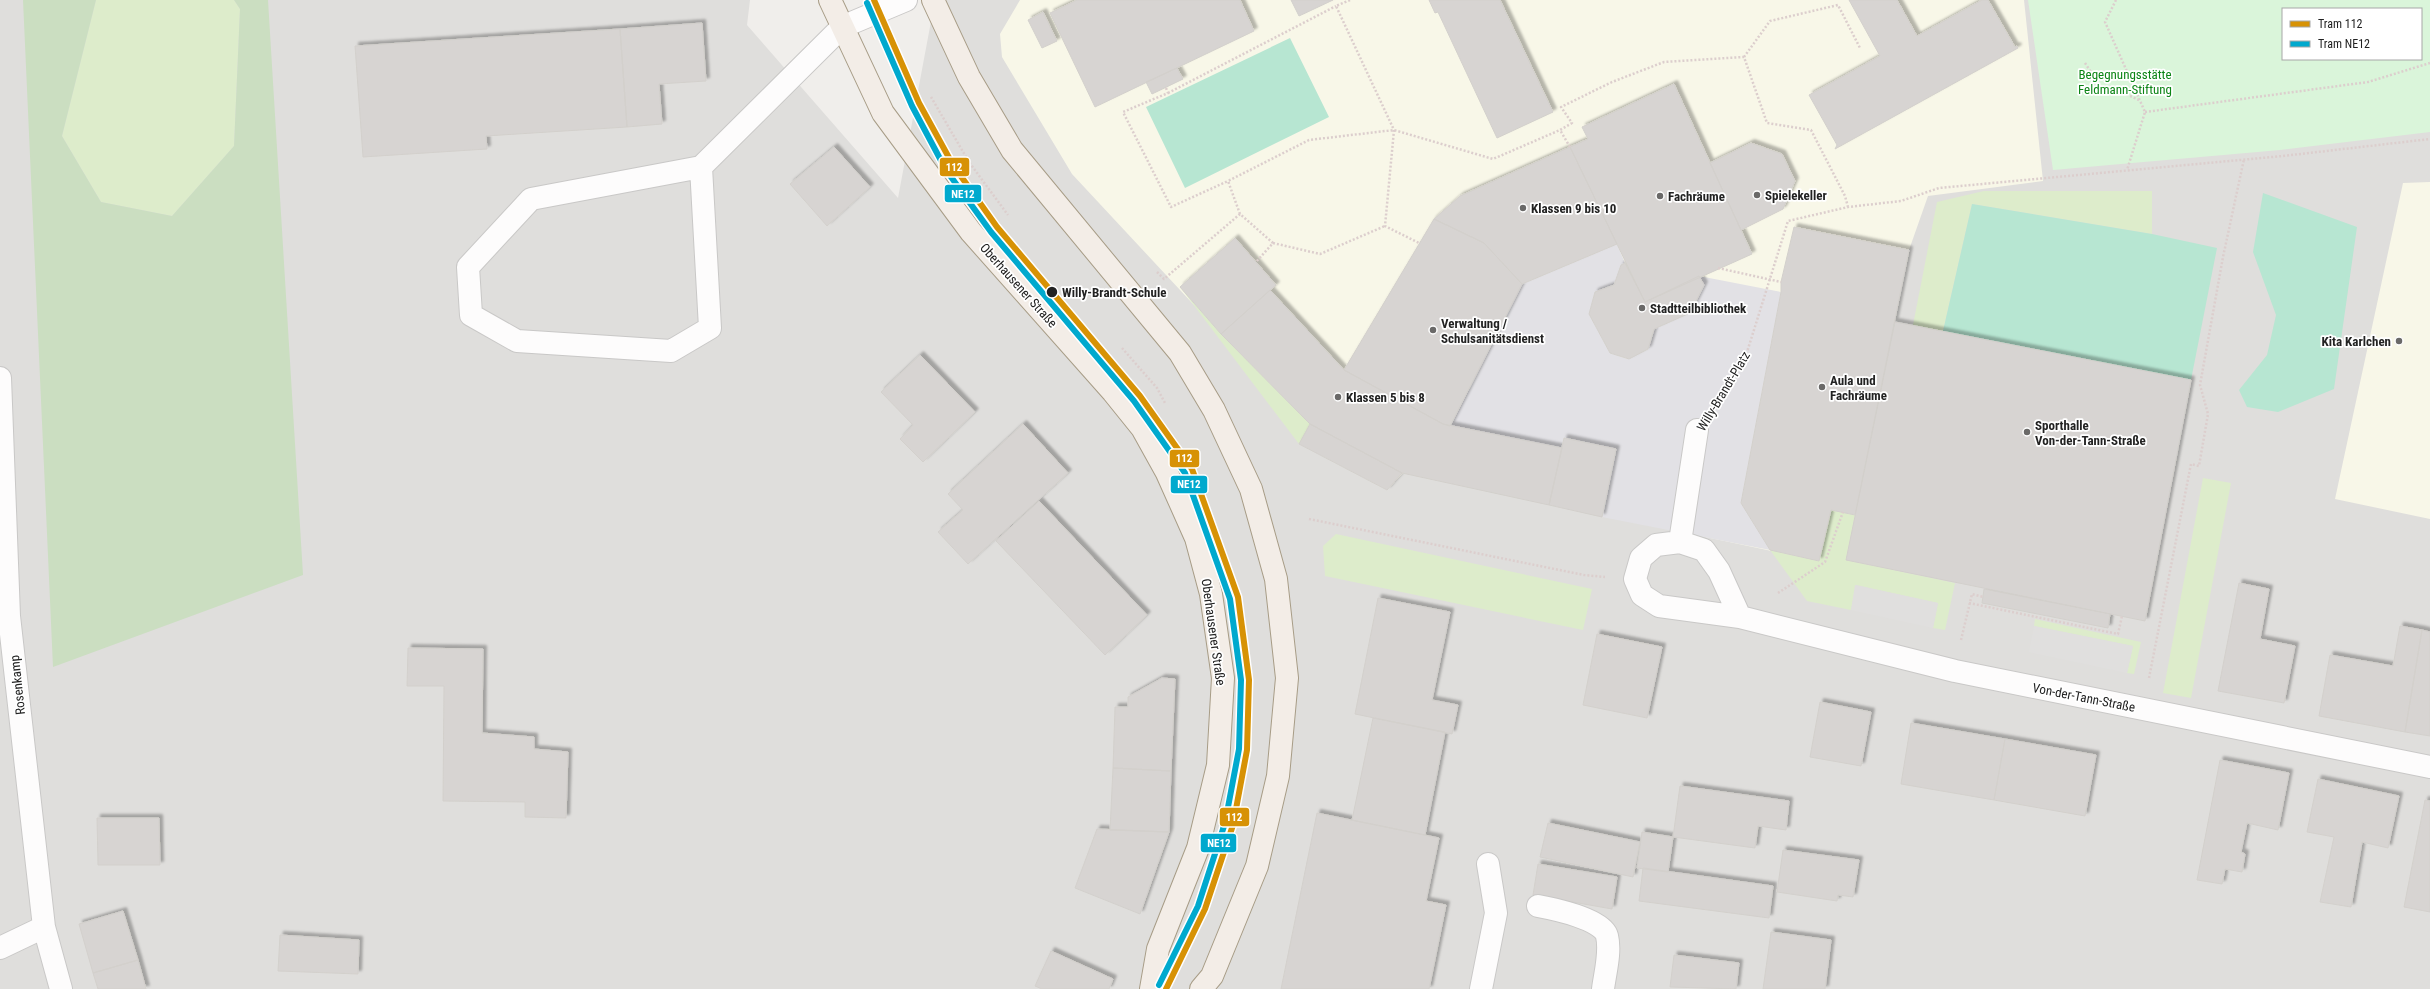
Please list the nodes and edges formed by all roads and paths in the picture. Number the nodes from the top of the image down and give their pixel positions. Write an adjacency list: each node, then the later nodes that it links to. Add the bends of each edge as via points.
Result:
1 (830, 0): 7 (main road, Oberhausener Straße)
2 (906, 0): 7 (street)
3 (933, 0): 34 (main road, via 969,77 1012,150)
4 (1350, 0): 6 (path)
5 (2116, 0): 15 (path, via 2105,22)
6 (1336, 6): 13 (path); 17 (path)
7 (842, 27): 22 (street); 53 (main road, Oberhausener Straße, via 883,113 971,232 1142,428 1167,472 1196,538 1211,594 1223,678 1218,765 1198,848 1158,949)
8 (1860, 48): 9 (path, via 1838,5 1770,21)
9 (1744, 57): 18 (path, via 1664,62 1612,82 1561,107 1572,124); 25 (path, via 1767,124 1811,130 1845,196)
10 (2085, 63): 15 (path, via 2102,90)
11 (2430, 63): 16 (path, via 2368,82)
12 (1166, 88): 13 (path)
13 (1168, 93): 24 (path, via 1124,112 1171,207)
14 (932, 97): 27 (path, via 969,162)
15 (2140, 100): 16 (path)
16 (2145, 112): 23 (path)
17 (1394, 130): 18 (path, via 1493,159); 24 (path, via 1309,140); 28 (path)
18 (1560, 130): 20 (path)
19 (2430, 139): 21 (path)
20 (1570, 147)
21 (2244, 159): 23 (path); 46 (path, via 2200,385 2208,414 2199,466 2191,464)
22 (701, 167): 22 (street, via 531,199 468,267 471,315 517,341 670,351 710,328)
23 (2127, 170): 25 (path, via 1939,188 1901,201)
24 (1228, 181): 26 (path)
25 (1848, 207): 36 (path, Willy-Brandt-Platz, via 1788,221 1748,349)
26 (1240, 214): 29 (path); 34 (path, via 1164,279 1152,267)
27 (1008, 215)
28 (1385, 226): 29 (path, via 1320,254); 30 (path)
29 (1273, 244): 31 (path)
30 (1419, 244)
31 (1256, 262)
32 (1718, 268): 33 (path, bridge)
33 (1781, 282)
34 (1126, 285): 54 (main road, via 1180,353 1228,435 1250,489 1276,579 1287,678 1278,776 1257,866 1212,976)
35 (0, 378): 50 (street, Rosenkamp, via 9,616)
36 (1697, 430): 39 (street, Willy-Brandt-Platz)
37 (1843, 512): 44 (path, via 1825,562)
38 (1309, 519): 40 (path, via 1584,575)
39 (1680, 542): 40 (street, via 1656,545 1641,558); 44 (street, via 1704,550 1719,571)
40 (1635, 579): 44 (street, Von-der-Tann-Straße, via 1642,595 1659,606)
41 (1983, 597): 42 (path, via 1972,594)
42 (1969, 603): 43 (path, via 2118,634); 45 (path)
43 (2122, 616)
44 (1740, 617): 45 (street, Von-der-Tann-Straße)
45 (1955, 671): 46 (street, Von-der-Tann-Straße)
46 (2143, 708): 47 (street, Von-der-Tann-Straße)
47 (2430, 767)
48 (1488, 864): 55 (street, via 1496,913)
49 (1538, 906): 56 (street, via 1564,910 1600,927 1607,935 1608,953)
50 (44, 927): 51 (street); 52 (street, Rosenkamp)
51 (0, 948)
52 (61, 989)
53 (1151, 989)
54 (1201, 989)
55 (1481, 989)
56 (1603, 989)

